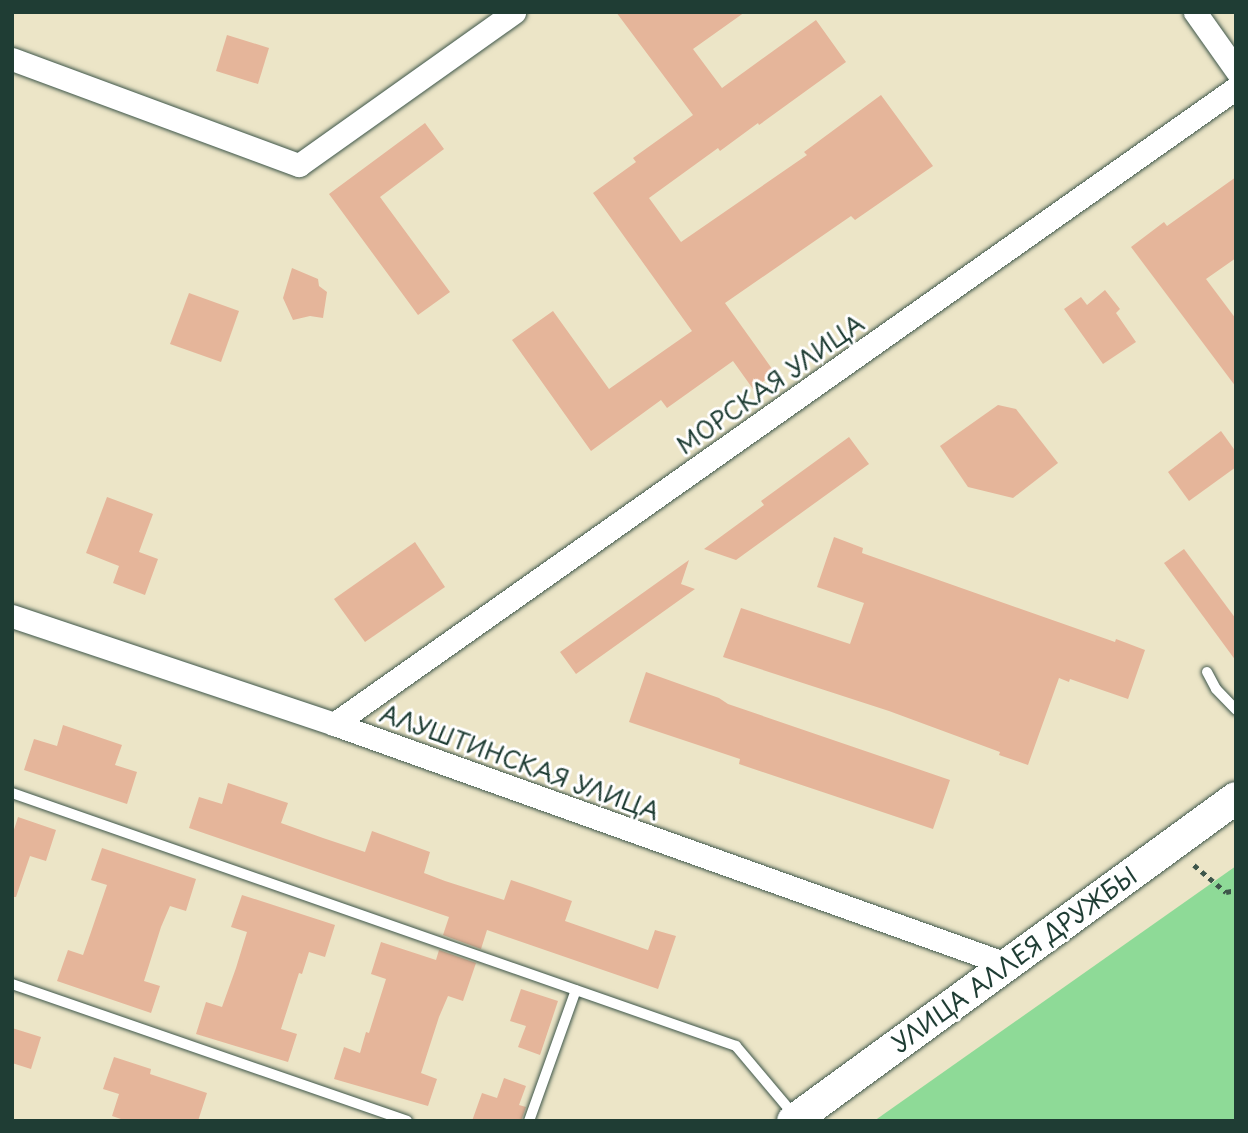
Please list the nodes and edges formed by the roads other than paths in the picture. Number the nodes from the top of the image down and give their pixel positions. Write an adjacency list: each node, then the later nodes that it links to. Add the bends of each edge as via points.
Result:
1 (514, 12): 3 (street, via 299,165)
2 (1195, 12): 4 (street)
3 (12, 59)
4 (1236, 70)
5 (1236, 88): 9 (street, МОРСКАЯ УЛИЦА)
6 (12, 616): 9 (street, АЛУШТИНСКАЯ УЛИЦА)
7 (1207, 673): 8 (lane)
8 (1236, 710)
9 (334, 724): 12 (street, АЛУШТИНСКАЯ УЛИЦА)
10 (12, 793): 14 (lane)
11 (1236, 798): 12 (main road, УЛИЦА АЛЛЕЯ ДРУЖБЫ)
12 (1009, 965): 15 (main road, УЛИЦА АЛЛЕЯ ДРУЖБЫ)
13 (12, 984): 16 (lane)
14 (576, 990): 15 (lane, via 736,1046); 17 (lane)
15 (795, 1119)
16 (407, 1121)
17 (529, 1121)

